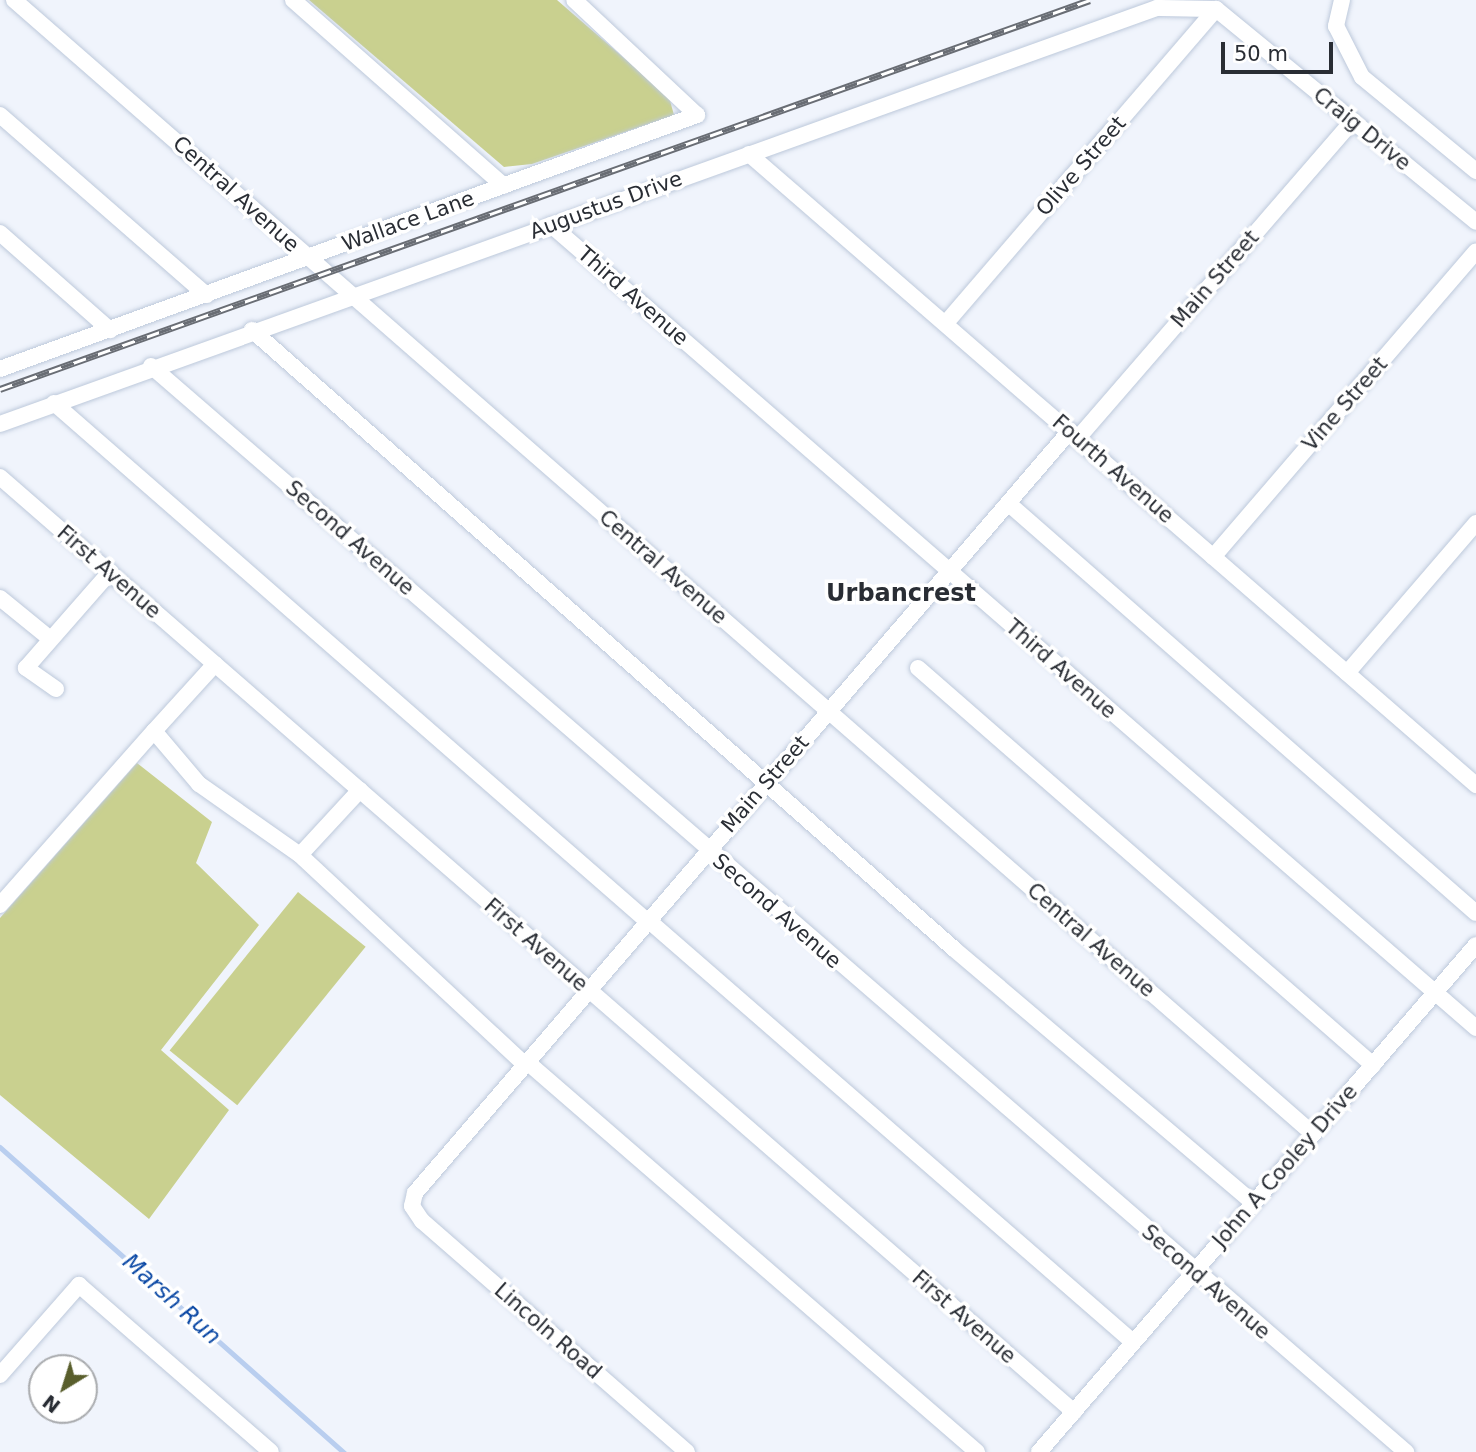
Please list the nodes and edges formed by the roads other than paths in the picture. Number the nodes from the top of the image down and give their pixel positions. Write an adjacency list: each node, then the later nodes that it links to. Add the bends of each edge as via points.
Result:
1 (14, 0): 15 (street, Central Avenue)
2 (293, 0): 10 (street)
3 (574, 0): 10 (street, Wallace Lane, via 697,115)
4 (1342, 0): 9 (street, via 1336,26 1362,77)
5 (1216, 9): 7 (street, Craig Drive); 8 (street, Augustus Drive, via 1157,8); 18 (street, Olive Street)
6 (0, 115): 16 (street)
7 (1353, 121): 11 (street, Craig Drive); 25 (street, Main Street)
8 (749, 154): 12 (street, Augustus Drive); 18 (street, Fourth Avenue)
9 (1476, 171)
10 (504, 186): 15 (street, Wallace Lane)
11 (1476, 222)
12 (551, 225): 17 (street, Augustus Drive); 30 (street, Third Avenue)
13 (0, 233): 19 (street)
14 (1476, 251): 29 (street, Vine Street)
15 (308, 258): 16 (street, Wallace Lane); 17 (street, Central Avenue)
16 (206, 295): 19 (street, Wallace Lane)
17 (350, 295): 20 (street, Augustus Drive); 38 (street, Central Avenue)
18 (946, 323): 25 (street, Fourth Avenue)
19 (110, 330): 22 (street, Wallace Lane)
20 (252, 330): 21 (street, Augustus Drive); 40 (street)
21 (151, 366): 23 (street, Augustus Drive); 43 (street, Second Avenue)
22 (0, 369)
23 (54, 403): 24 (street, Augustus Drive); 47 (street)
24 (0, 424)
25 (1074, 435): 27 (street, Main Street); 29 (street, Fourth Avenue)
26 (0, 477): 31 (street, First Avenue)
27 (1008, 503): 30 (street, Main Street); 46 (street)
28 (1476, 523): 36 (street)
29 (1213, 557): 36 (street, Fourth Avenue)
30 (949, 571): 38 (street, Main Street); 50 (street, Third Avenue)
31 (110, 572): 33 (street); 34 (street, First Avenue)
32 (0, 598): 33 (street)
33 (48, 637): 37 (street, via 26,668)
34 (215, 664): 39 (street); 42 (street, First Avenue)
35 (918, 668): 53 (street)
36 (1347, 673): 41 (street, Fourth Avenue)
37 (56, 689)
38 (828, 710): 40 (street, Main Street); 54 (street, Central Avenue)
39 (154, 731): 44 (street, via 199,784); 45 (street)
40 (767, 781): 43 (street, Main Street); 55 (street)
41 (1476, 785)
42 (360, 790): 44 (street); 49 (street, First Avenue)
43 (708, 850): 47 (street, Main Street); 57 (street, Second Avenue)
44 (300, 855): 52 (street)
45 (0, 905)
46 (1476, 913)
47 (647, 920): 49 (street, Main Street); 58 (street)
48 (1476, 945): 50 (street, John A Cooley Drive)
49 (588, 990): 52 (street, Main Street); 60 (street, First Avenue)
50 (1434, 993): 51 (street, Third Avenue); 53 (street, John A Cooley Drive)
51 (1476, 1028)
52 (525, 1063): 56 (street, Main Street, via 422,1183); 63 (street)
53 (1373, 1065): 54 (street, John A Cooley Drive)
54 (1313, 1134): 55 (street, John A Cooley Drive)
55 (1253, 1203): 57 (street, John A Cooley Drive)
56 (412, 1206): 62 (street, Lincoln Road, via 422,1221)
57 (1193, 1272): 58 (street, John A Cooley Drive); 65 (street, Second Avenue)
58 (1133, 1342): 60 (street, John A Cooley Drive)
59 (0, 1375): 61 (street, via 79,1285)
60 (1074, 1412): 64 (street, John A Cooley Drive)
61 (271, 1452)
62 (687, 1452)
63 (977, 1452)
64 (1039, 1452)
65 (1406, 1452)

